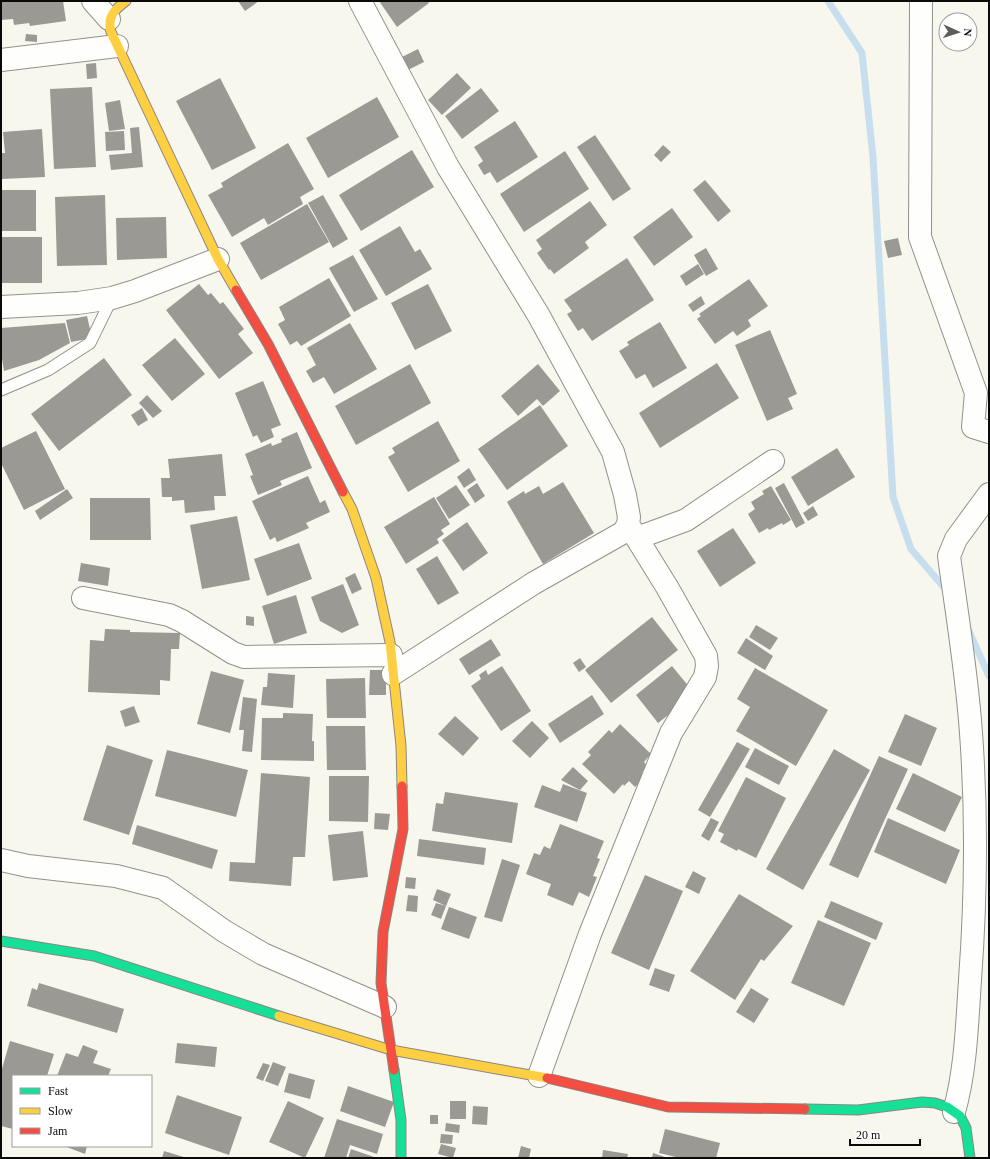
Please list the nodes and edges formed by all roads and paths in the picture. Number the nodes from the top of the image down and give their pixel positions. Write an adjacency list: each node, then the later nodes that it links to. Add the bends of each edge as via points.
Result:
1 (92, 1): 5 (street)
2 (126, 1): 5 (street, via 116,7)
3 (360, 1): 15 (street, via 448,167 539,316 613,452)
4 (921, 1): 12 (street, via 920,237 976,393 972,427)
5 (109, 19): 6 (street, via 110,33)
6 (117, 46): 7 (street); 8 (street)
7 (1, 60)
8 (218, 259): 9 (street); 17 (street, via 268,344 352,509 376,578)
9 (112, 298): 10 (street, via 78,303); 11 (lane, via 90,343 48,370)
10 (1, 307)
11 (1, 390)
12 (989, 432)
13 (773, 461): 15 (street, via 686,520)
14 (989, 494): 23 (street, via 956,539 949,556 971,732 975,822 972,949 964,1061)
15 (632, 531): 17 (street, via 624,532); 22 (street, via 706,656 707,666 705,677 668,740 590,934)
16 (83, 598): 17 (street, via 168,615 244,657)
17 (392, 664): 20 (street, via 401,746 403,829 383,932 381,983)
18 (1, 860): 20 (street, via 28,866 116,876 163,888 224,931 263,954)
19 (1, 941): 21 (street, via 94,956 299,1023)
20 (385, 1008): 21 (street)
21 (391, 1050): 22 (street); 24 (street, via 401,1120)
22 (539, 1076): 23 (street, via 668,1107 858,1110 922,1102 935,1103)
23 (954, 1112): 25 (street, via 960,1116 966,1128)
24 (401, 1158)
25 (970, 1158)

